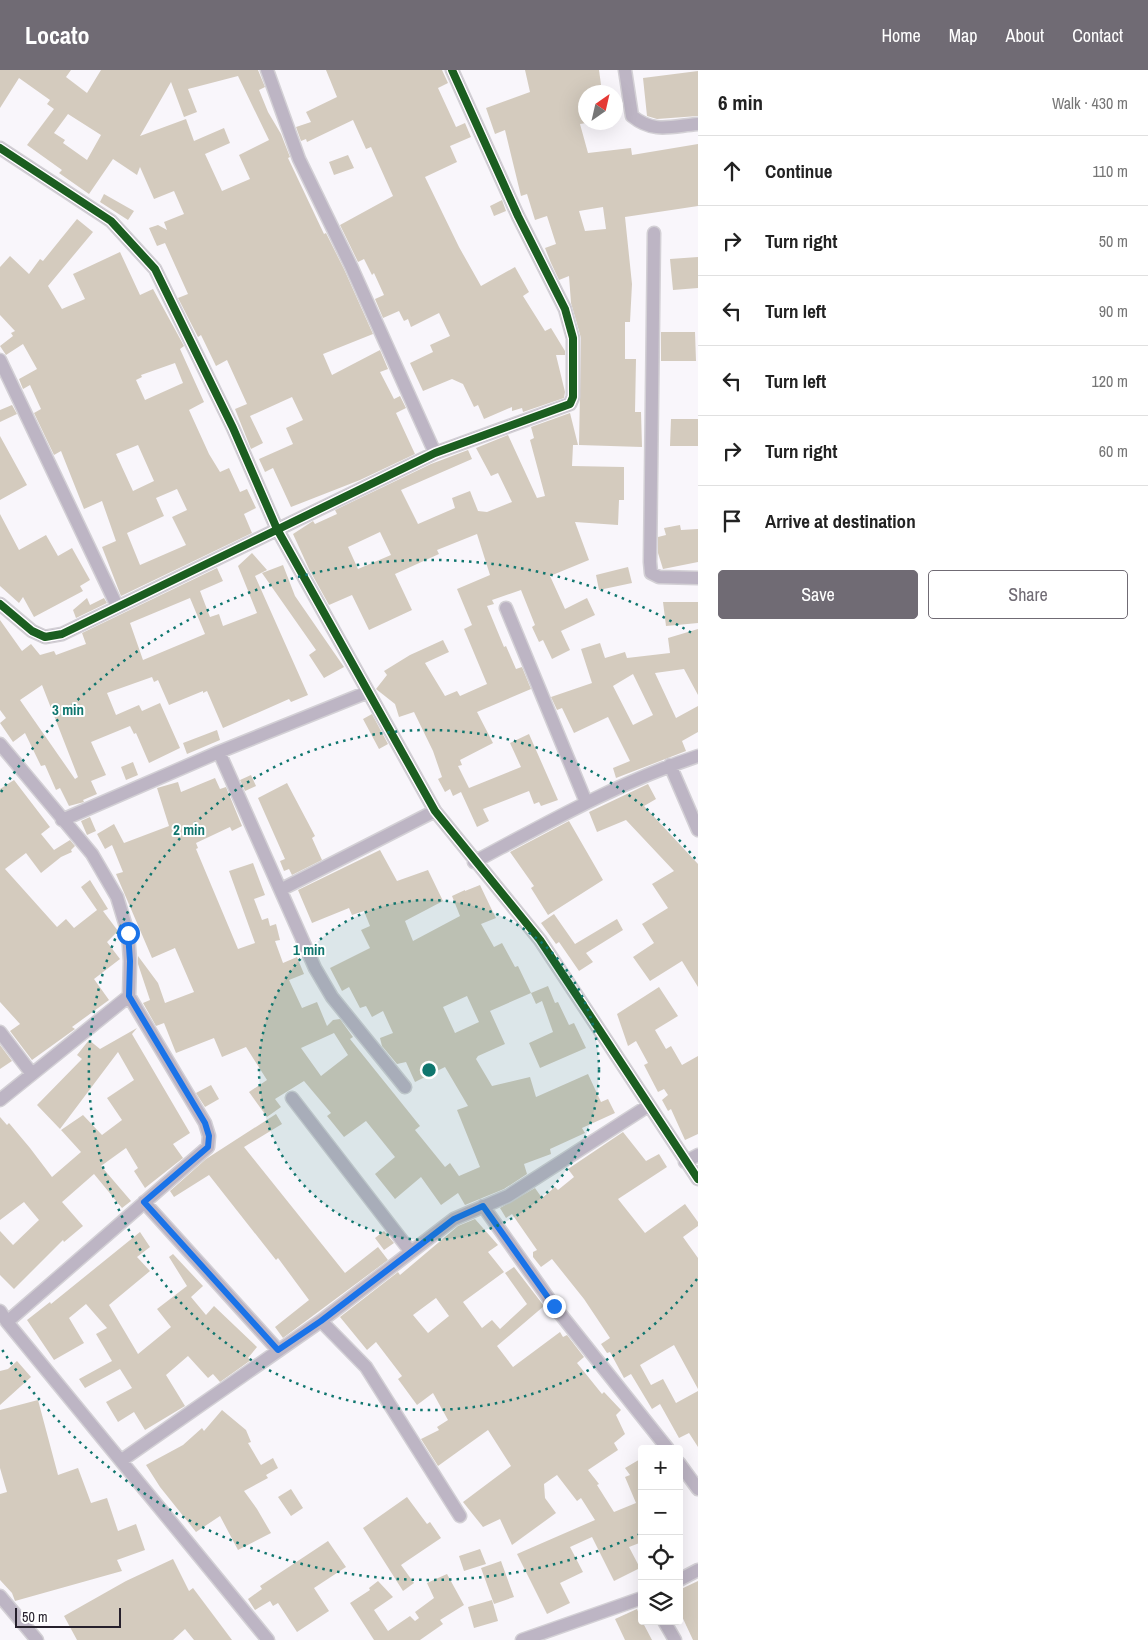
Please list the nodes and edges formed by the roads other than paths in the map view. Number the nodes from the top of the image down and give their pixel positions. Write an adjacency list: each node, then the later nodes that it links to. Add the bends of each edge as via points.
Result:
1 (267, 70): 8 (street, via 299,159)
2 (452, 70): 8 (street, via 518,216 565,309 573,338 573,397 564,407)
3 (625, 70): 4 (street, via 632,116 642,124 651,128)
4 (698, 124)
5 (0, 148): 9 (street, via 111,221 155,269 233,428)
6 (654, 233): 10 (street, via 651,573 659,577)
7 (0, 360): 12 (street)
8 (435, 453): 9 (street)
9 (277, 529): 12 (street); 14 (street)
10 (698, 578)
11 (0, 604): 12 (street, via 32,631 45,637 62,634)
12 (117, 606)
13 (506, 608): 19 (street)
14 (368, 692): 16 (street); 20 (street)
15 (0, 744): 21 (street)
16 (219, 752): 21 (street); 24 (street)
17 (698, 756): 18 (street)
18 (670, 765): 19 (street); 22 (street)
19 (586, 802): 23 (street)
20 (435, 811): 23 (street); 24 (street)
21 (62, 820): 25 (street, via 92,854 117,897 128,933)
22 (698, 830)
23 (474, 862): 31 (street, via 540,940)
24 (282, 889): 28 (street, via 315,968 332,997)
25 (129, 996): 27 (street); 35 (street, via 205,1123 209,1136 208,1147)
26 (0, 1032): 27 (street)
27 (32, 1074): 30 (street)
28 (405, 1087)
29 (292, 1098): 37 (street)
30 (0, 1100)
31 (648, 1106): 33 (street); 36 (street, via 508,1196)
32 (698, 1155): 33 (street)
33 (685, 1162): 34 (street)
34 (698, 1179)
35 (144, 1202): 38 (street); 40 (street)
36 (483, 1206): 37 (street, via 454,1219); 41 (street, via 554,1306)
37 (411, 1252): 39 (street)
38 (3, 1316): 42 (street)
39 (321, 1321): 40 (street); 45 (street, via 366,1366)
40 (278, 1350): 42 (street)
41 (665, 1445)
42 (122, 1460): 52 (street)
43 (683, 1468): 44 (street)
44 (698, 1489)
45 (460, 1516)
46 (698, 1570): 47 (street)
47 (683, 1578)
48 (0, 1596): 51 (street)
49 (638, 1599): 53 (street)
50 (666, 1625): 54 (street)
51 (37, 1640)
52 (268, 1640)
53 (522, 1640)
54 (675, 1640)

